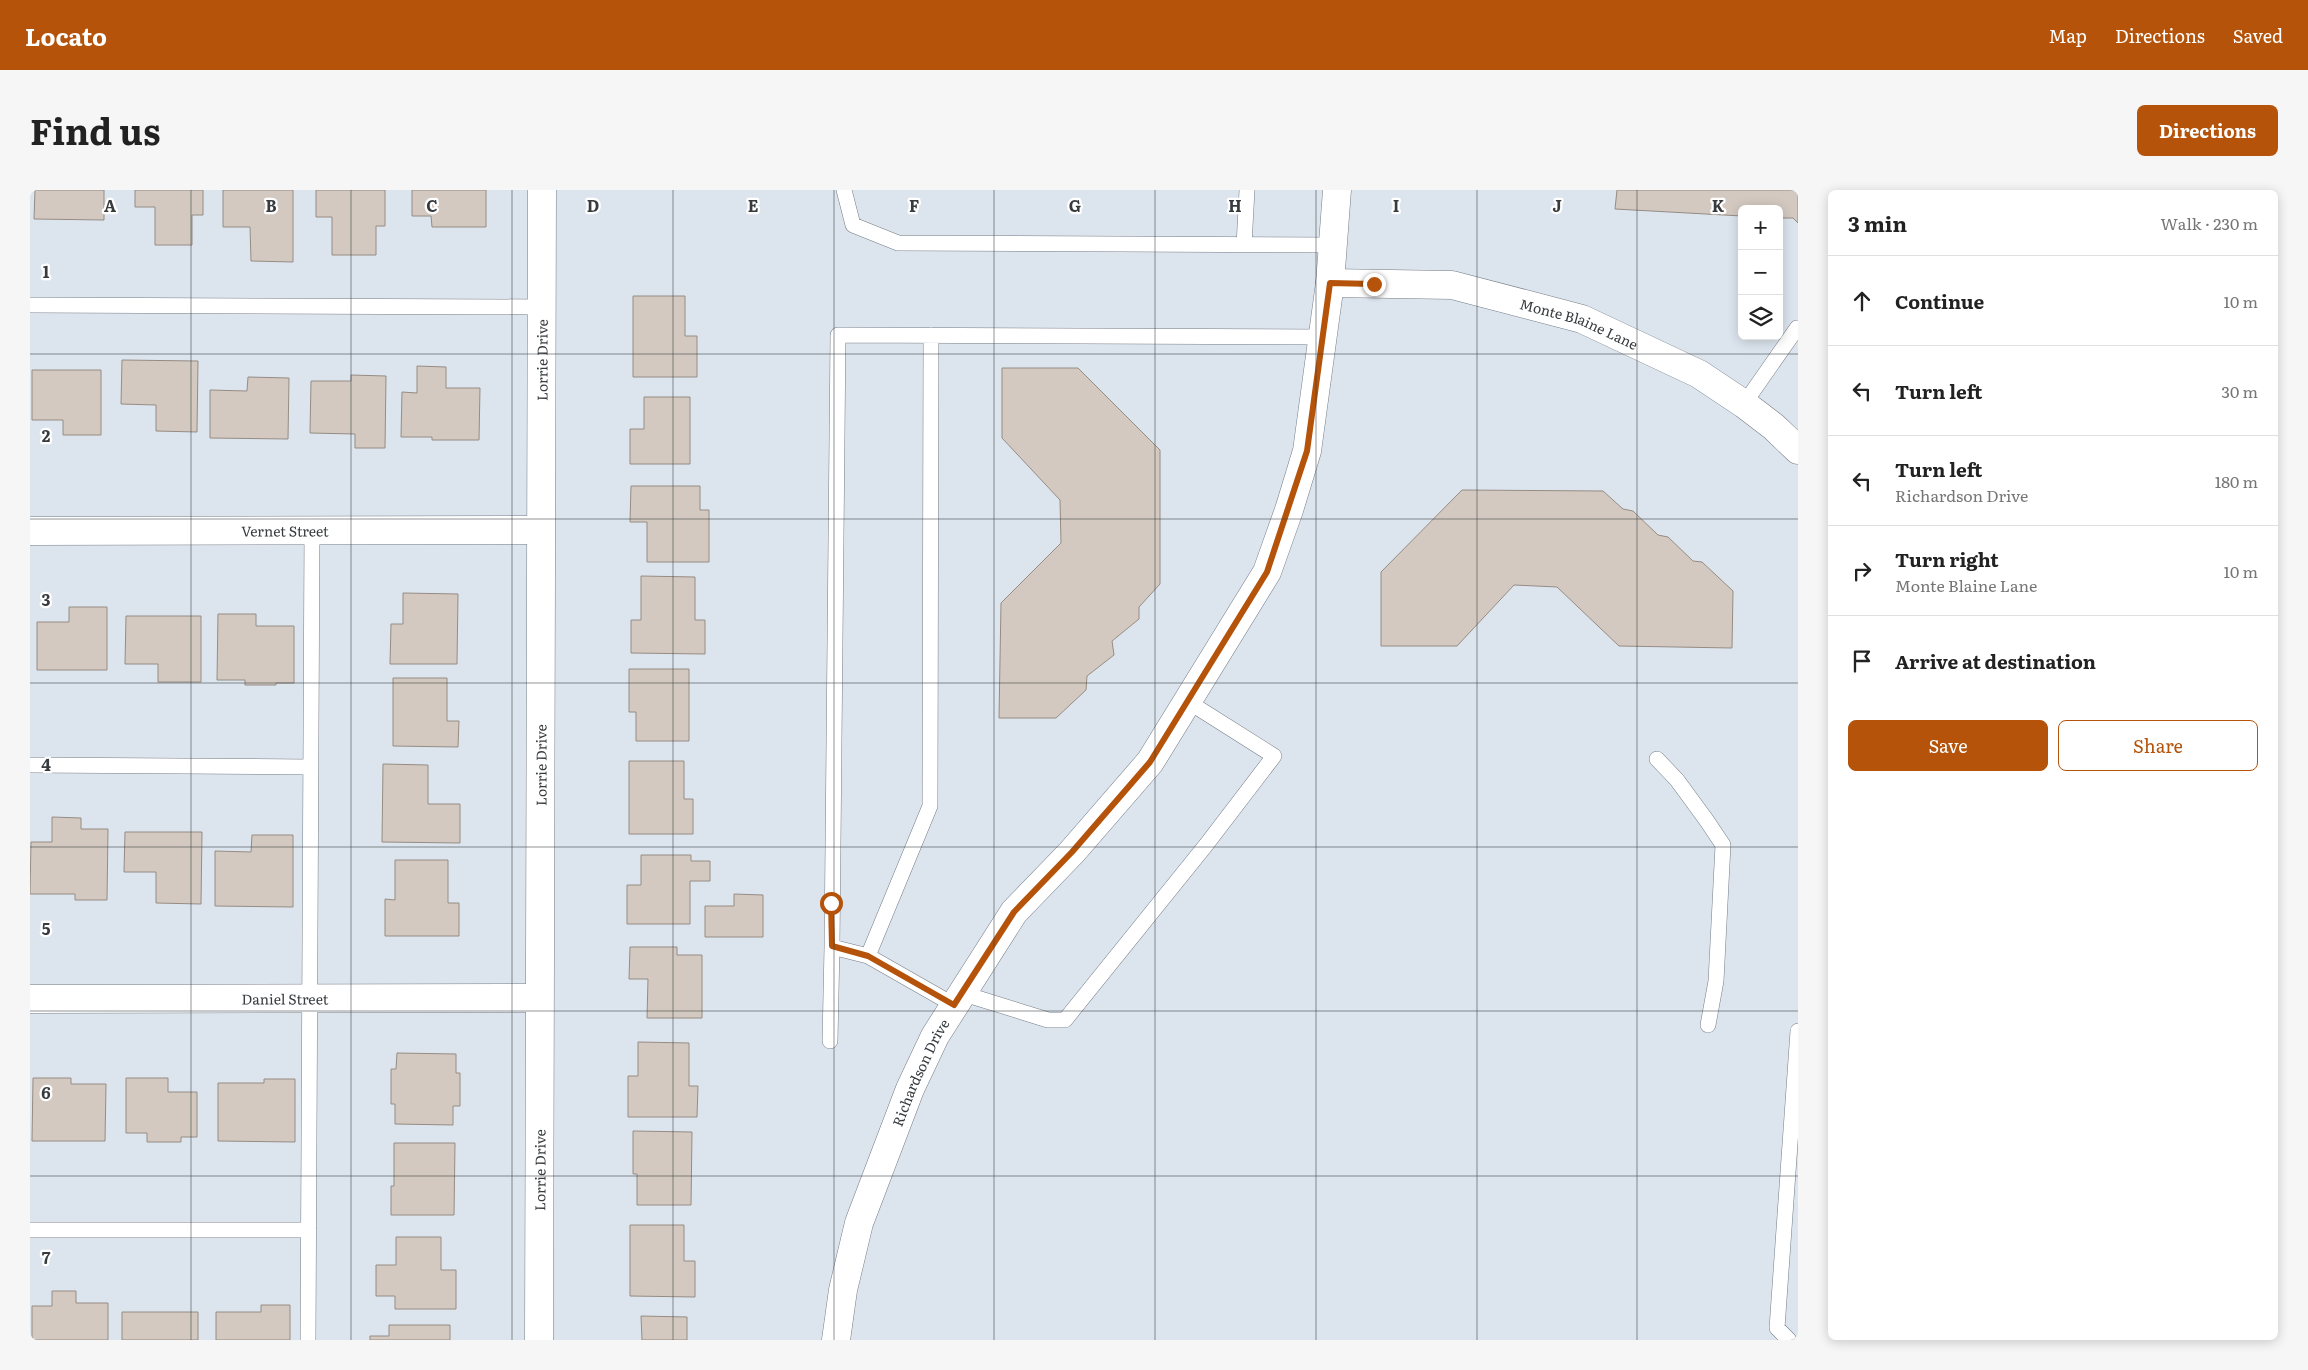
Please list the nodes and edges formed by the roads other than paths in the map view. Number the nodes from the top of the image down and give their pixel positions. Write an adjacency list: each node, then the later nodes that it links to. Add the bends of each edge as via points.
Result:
1 (542, 190): 9 (street, Lorrie Drive)
2 (844, 190): 5 (lane, via 853,225 898,243)
3 (1247, 190): 5 (lane)
4 (1337, 190): 6 (street, Richardson Drive)
5 (1244, 245): 6 (lane)
6 (1333, 245): 7 (street, Richardson Drive)
7 (1330, 283): 12 (street, Richardson Drive); 13 (street, Monte Blaine Lane, via 1452,285 1582,319 1698,374)
8 (30, 305): 9 (lane)
9 (541, 307): 15 (street, Lorrie Drive)
10 (1797, 328): 13 (lane)
11 (931, 334): 12 (lane); 22 (lane, via 838,334); 23 (lane, via 930,806)
12 (1323, 337): 18 (street, Richardson Drive, via 1307,451 1267,572)
13 (1744, 404): 14 (street, Monte Blaine Lane)
14 (1798, 450)
15 (540, 530): 17 (street, Vernet Street); 24 (street, Lorrie Drive)
16 (30, 531): 17 (street, Vernet Street)
17 (312, 531): 21 (lane)
18 (1187, 701): 27 (street, Richardson Drive, via 1150,762 1072,852 1014,912); 27 (lane, via 1274,756 1065,1020 1048,1020)
19 (1657, 759): 28 (lane, via 1677,780 1722,845 1716,981)
20 (30, 765): 21 (lane)
21 (310, 767): 26 (lane)
22 (832, 946): 23 (lane); 30 (lane)
23 (868, 956): 27 (lane)
24 (539, 998): 26 (street, Daniel Street); 34 (street, Lorrie Drive)
25 (30, 999): 26 (street, Daniel Street)
26 (310, 999): 32 (lane)
27 (958, 999): 35 (street, Richardson Drive, via 935,1036 910,1089 859,1224 843,1290)
28 (1708, 1025)
29 (1798, 1031): 36 (lane, via 1777,1328)
30 (830, 1041)
31 (30, 1230): 32 (lane)
32 (309, 1230): 33 (lane)
33 (308, 1340)
34 (539, 1340)
35 (836, 1340)
36 (1788, 1340)

